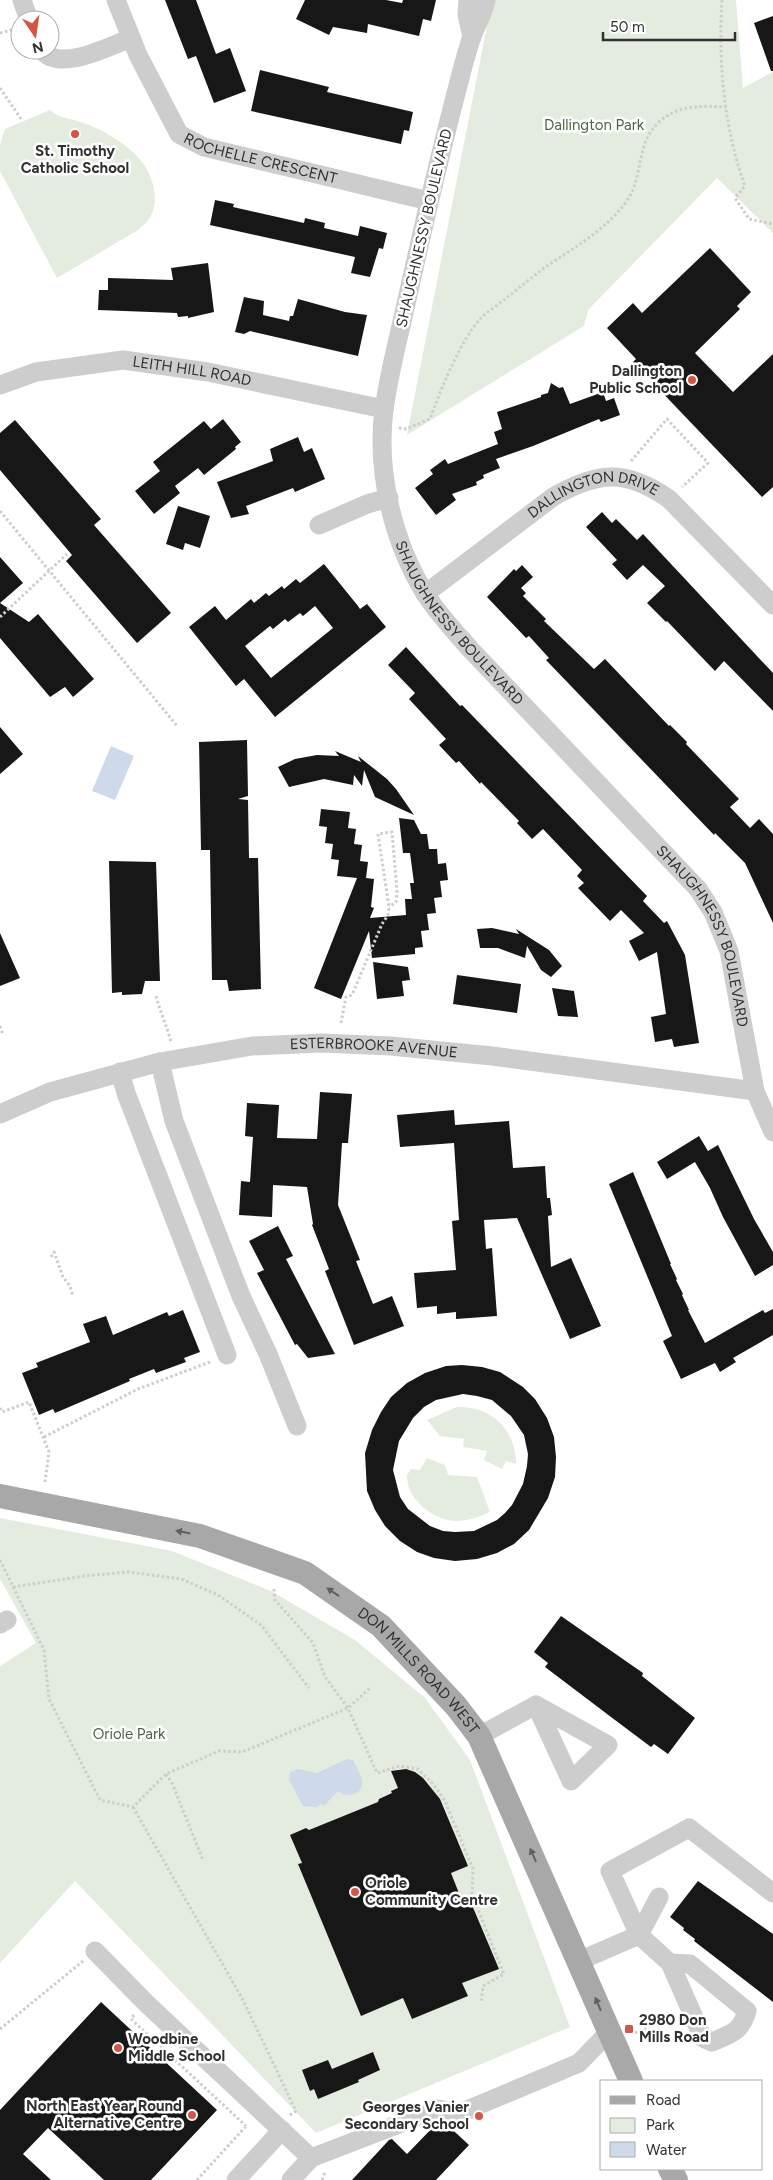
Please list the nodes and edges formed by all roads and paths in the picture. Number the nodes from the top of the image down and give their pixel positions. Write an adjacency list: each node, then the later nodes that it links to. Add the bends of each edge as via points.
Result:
1 (116, 0): 6 (street, ROCHELLE CRESCENT)
2 (468, 0): 5 (street, SHAUGHNESSY BOULEVARD, via 467,15)
3 (486, 0): 5 (street, SHAUGHNESSY BOULEVARD, via 484,13)
4 (722, 0): 9 (path)
5 (472, 37): 11 (street, SHAUGHNESSY BOULEVARD)
6 (131, 38): 7 (street, via 69,61); 11 (street, ROCHELLE CRESCENT, via 179,134 204,148)
7 (60, 60)
8 (0, 88): 10 (path)
9 (726, 107): 12 (path, via 734,155 745,186 735,198 749,219); 15 (path, via 683,108 658,123 643,147 628,201 607,225 543,269 482,318 468,336 440,391 430,419 406,429)
10 (21, 119)
11 (429, 201): 14 (street, SHAUGHNESSY BOULEVARD)
12 (773, 224)
13 (0, 385): 14 (street, LEITH HILL ROAD, via 36,372 123,360 208,372)
14 (384, 409): 17 (street, SHAUGHNESSY BOULEVARD)
15 (394, 427)
16 (618, 477): 18 (street, DALLINGTON DRIVE, via 651,486); 18 (path, via 667,420 708,463); 23 (street, DALLINGTON DRIVE, via 576,484 553,497)
17 (389, 498): 20 (street); 23 (street, SHAUGHNESSY BOULEVARD, via 401,543)
18 (668, 499): 24 (street, DALLINGTON DRIVE)
19 (0, 511): 22 (path)
20 (319, 525)
21 (67, 554): 22 (path)
22 (49, 571): 25 (path); 26 (path)
23 (425, 594): 34 (street, SHAUGHNESSY BOULEVARD, via 470,650 698,889 713,912 729,951)
24 (773, 605)
25 (0, 617)
26 (178, 727)
27 (389, 907): 27 (path, via 378,834 392,832 398,891 396,902); 29 (path, via 352,995 343,1001)
28 (156, 996): 32 (path, via 167,1025)
29 (341, 1023)
30 (0, 1026): 31 (path)
31 (3, 1035)
32 (168, 1061): 33 (street, ESTERBROOKE AVENUE); 34 (street, ESTERBROOKE AVENUE, via 252,1046 321,1043 392,1046); 41 (street, via 174,1121 241,1296)
33 (120, 1072): 35 (street, ESTERBROOKE AVENUE, via 50,1092); 39 (street)
34 (755, 1091): 36 (street, SHAUGHNESSY BOULEVARD)
35 (0, 1114)
36 (773, 1132)
37 (51, 1257): 38 (path, via 54,1252)
38 (73, 1296)
39 (227, 1355): 42 (path, via 138,1389)
40 (0, 1408): 42 (path, via 2,1412 29,1402)
41 (297, 1426)
42 (44, 1438): 43 (path, via 49,1452)
43 (45, 1482)
44 (0, 1496): 52 (main road, DON MILLS ROAD WEST, one-way to 44, via 456,1706 381,1626 305,1574 200,1536)
45 (0, 1560): 46 (path)
46 (13, 1587): 48 (path, via 129,1572 181,1578 218,1595 261,1624); 54 (path, via 44,1650 49,1699 100,1800)
47 (274, 1589): 51 (path, via 275,1600 313,1643 325,1676)
48 (309, 1688)
49 (370, 1688): 51 (path)
50 (536, 1705): 52 (street)
51 (348, 1708): 53 (path, via 242,1752 219,1751); 62 (path, via 377,1774 399,1766 418,1769 445,1801 473,1869 472,1896 504,1974 483,1986)
52 (479, 1736): 60 (main road, DON MILLS ROAD WEST, one-way to 52)
53 (166, 1774): 54 (path); 55 (path)
54 (133, 1807): 67 (path, via 243,2000 296,2111)
55 (203, 1860)
56 (773, 1893): 58 (street, via 689,1828 610,1871)
57 (659, 1897): 58 (street)
58 (639, 1935): 60 (street); 61 (street)
59 (95, 1952): 63 (path); 66 (street)
60 (579, 1961): 64 (main road, DON MILLS ROAD WEST, one-way to 60)
61 (670, 1963)
62 (481, 2003)
63 (0, 2029)
64 (610, 2031): 65 (main road, DON MILLS ROAD WEST); 68 (street, via 579,2063 460,2113 438,2109)
65 (631, 2080)
66 (260, 2110): 67 (street); 69 (path)
67 (280, 2128): 68 (street); 70 (street)
68 (312, 2158): 71 (street)
69 (197, 2180)
70 (236, 2180)
71 (291, 2180)

